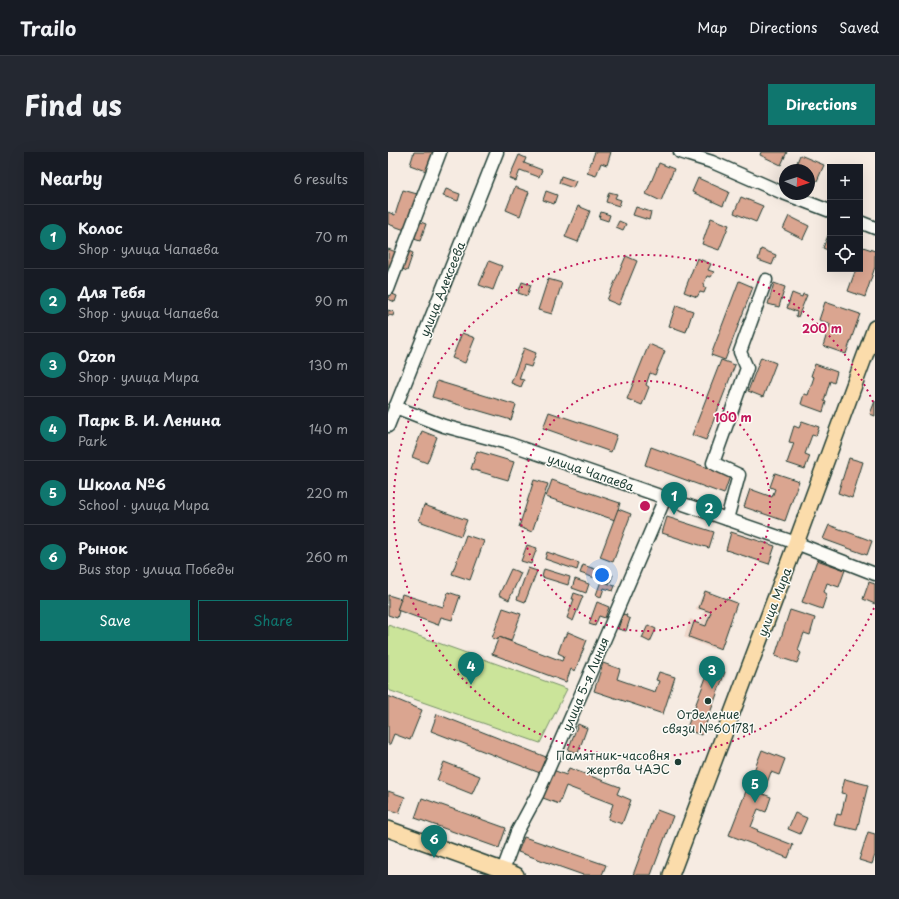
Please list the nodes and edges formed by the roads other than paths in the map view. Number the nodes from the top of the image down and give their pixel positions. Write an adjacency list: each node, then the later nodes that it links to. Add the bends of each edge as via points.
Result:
1 (440, 152): 9 (street)
2 (497, 152): 11 (street, улица Алексеева)
3 (680, 152): 4 (street)
4 (715, 157): 5 (street, via 783,193)
5 (827, 210)
6 (863, 223): 7 (street)
7 (875, 228)
8 (766, 280): 14 (street, via 740,352 747,368 713,463 739,474)
9 (388, 289)
10 (875, 328): 15 (main road, улица Мира)
11 (395, 407): 12 (street, улица Алексеева); 13 (street, улица Чапаева, via 444,426 507,443)
12 (388, 426)
13 (665, 498): 14 (street, улица Чапаева); 18 (street, улица 5-я Линия, via 540,789 517,832)
14 (726, 519): 15 (street, улица Чапаева)
15 (796, 543): 16 (street, улица Чапаева); 19 (main road, улица Мира)
16 (875, 574)
17 (388, 829): 18 (main road)
18 (510, 872)
19 (671, 875)

